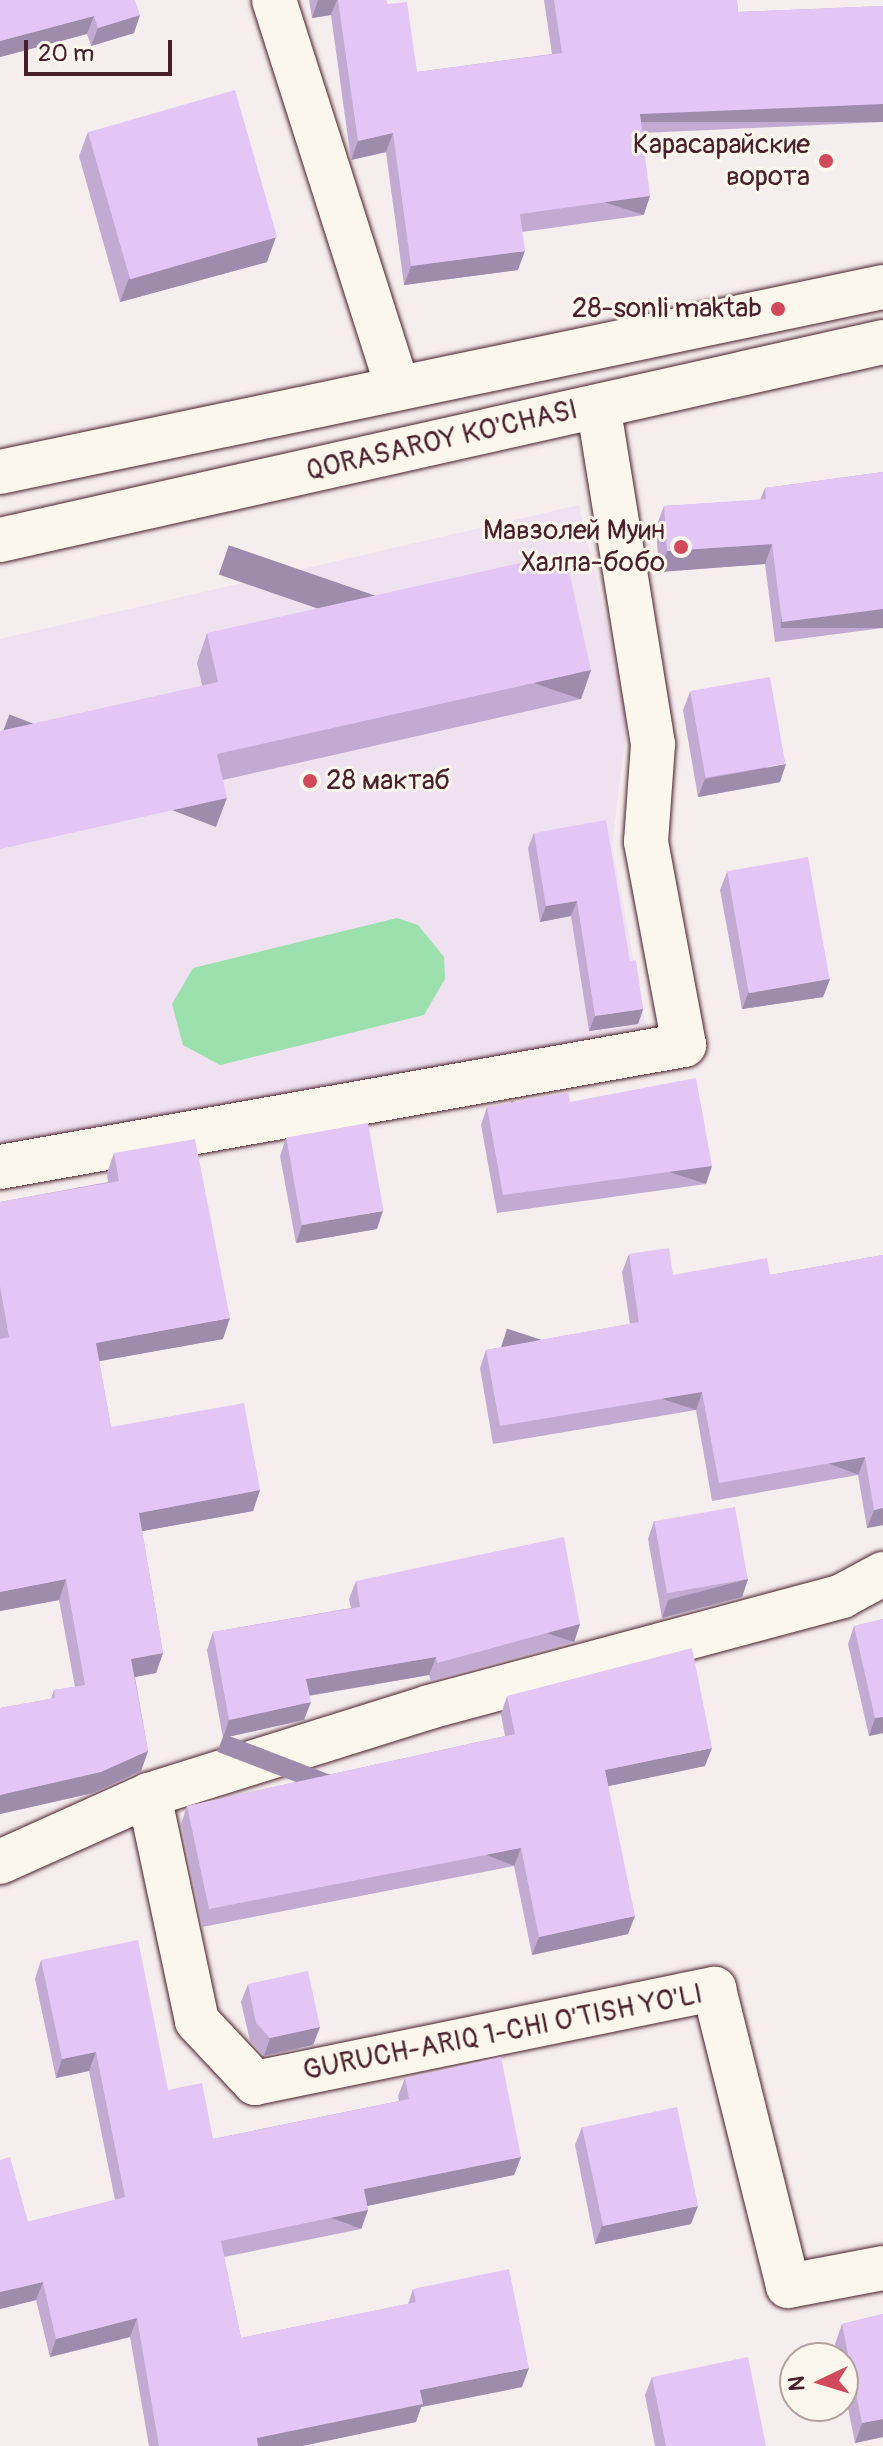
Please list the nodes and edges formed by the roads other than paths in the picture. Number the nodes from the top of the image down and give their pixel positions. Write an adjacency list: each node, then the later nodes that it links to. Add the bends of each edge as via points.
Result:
1 (274, 0): 4 (street)
2 (883, 287): 4 (street, QORASAROY KO'CHASI)
3 (883, 342): 5 (street, QORASAROY KO'CHASI)
4 (398, 388): 6 (street, QORASAROY KO'CHASI)
5 (598, 406): 7 (street, QORASAROY KO'CHASI); 8 (street, via 653,744 646,842 684,1045)
6 (0, 472)
7 (0, 540)
8 (0, 1167)
9 (883, 1574): 10 (street, via 842,1596 429,1707)
10 (149, 1795): 11 (street); 12 (street, GURUCH-ARIQ 1-CHI O'TISH YO'LI, via 197,2021 255,2083 714,1989 788,2286)
11 (0, 1862)
12 (883, 2268)

